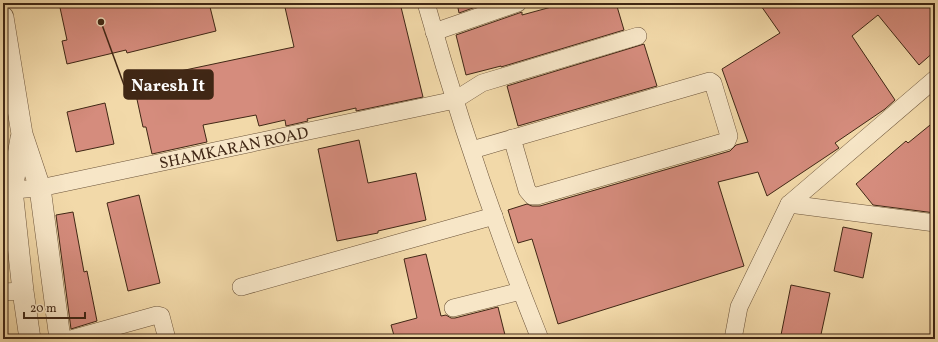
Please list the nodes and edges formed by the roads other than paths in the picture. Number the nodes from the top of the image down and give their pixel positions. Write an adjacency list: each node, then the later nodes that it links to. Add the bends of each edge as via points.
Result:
1 (4, 3): 4 (street)
2 (426, 3): 6 (street)
3 (518, 3): 6 (street)
4 (3, 8)
5 (3, 17): 10 (street)
6 (434, 32): 9 (street)
7 (638, 36): 9 (street, via 482,83)
8 (935, 79): 15 (street)
9 (455, 100): 12 (street); 13 (street, SHAMKARAN ROAD)
10 (22, 134): 13 (street); 14 (street)
11 (512, 138): 11 (street, via 710,81 713,83 729,136 727,141 537,196 532,196 527,190); 12 (street)
12 (472, 150): 16 (street)
13 (40, 188): 14 (street, SHAMKARAN ROAD); 23 (street)
14 (12, 190): 20 (street)
15 (789, 204): 17 (street); 27 (street, via 739,307)
16 (494, 216): 18 (street); 19 (street)
17 (935, 223)
18 (241, 287)
19 (521, 291): 21 (street); 26 (street)
20 (13, 292): 22 (street)
21 (453, 308)
22 (30, 339)
23 (60, 339)
24 (71, 339): 25 (street, via 157,315 161,316)
25 (167, 339)
26 (540, 339)
27 (733, 339)

